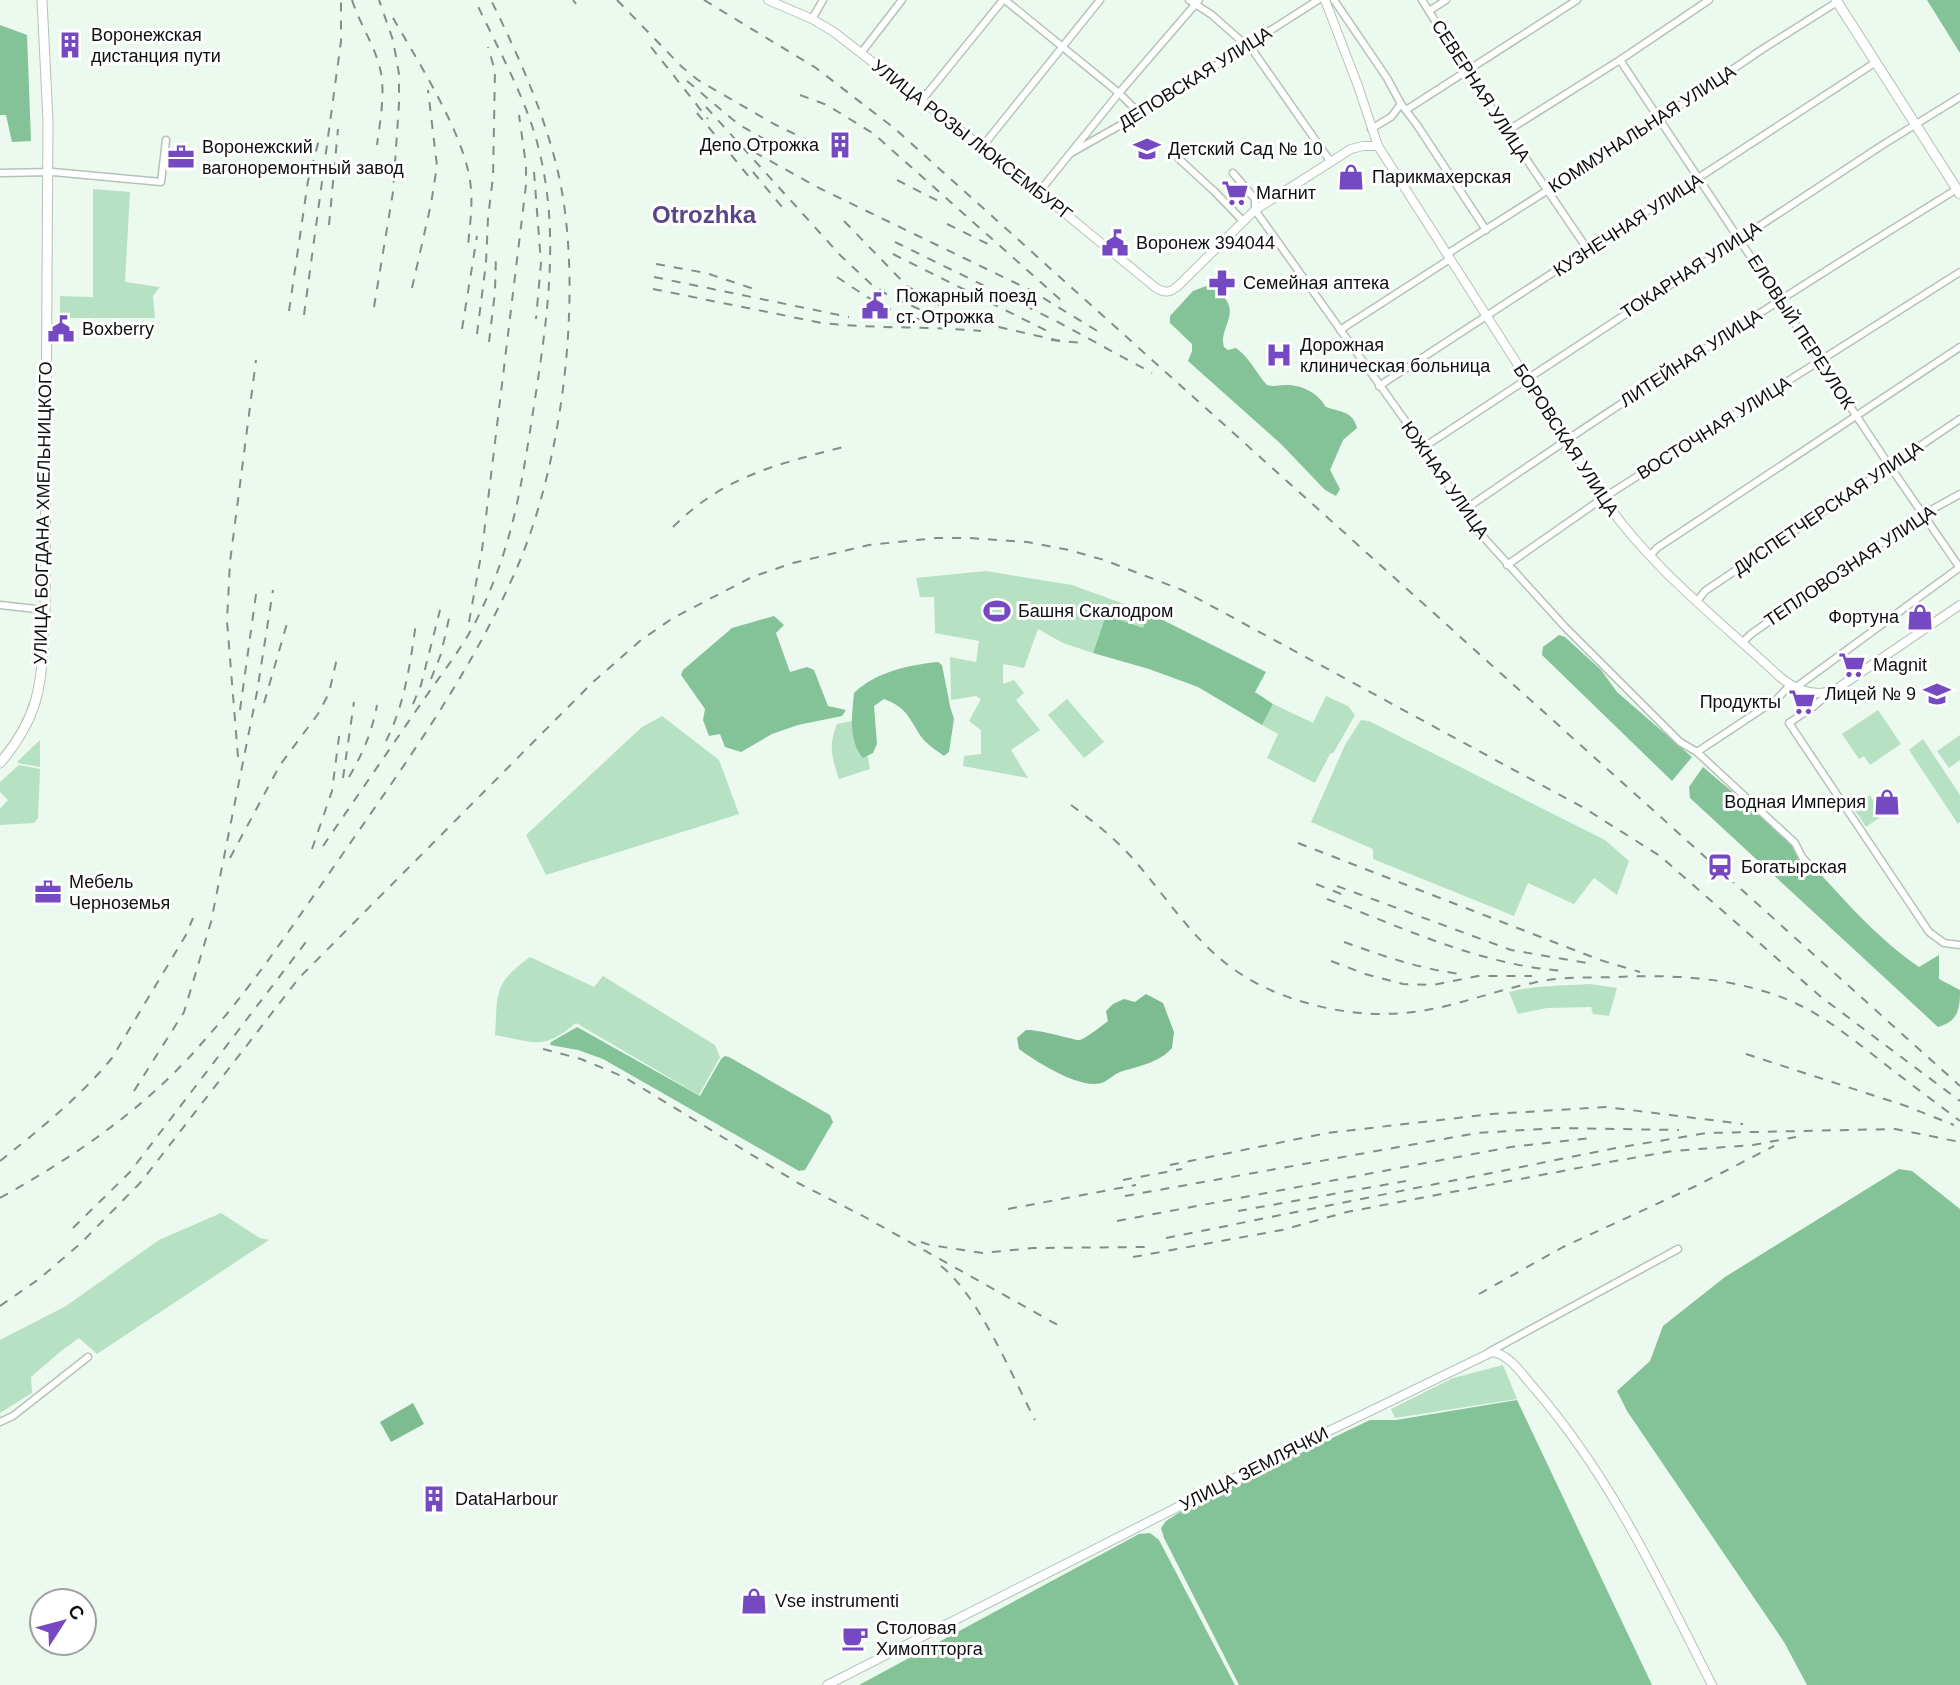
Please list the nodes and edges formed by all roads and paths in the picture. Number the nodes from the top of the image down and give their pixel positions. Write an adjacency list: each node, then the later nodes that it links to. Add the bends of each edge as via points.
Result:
1 (42, 0): 39 (main road, УЛИЦА БОГДАНА ХМЕЛЬНИЦКОГО)
2 (768, 0): 17 (street, УЛИЦА РОЗЫ ЛЮКСЕМБУРГ)
3 (823, 0): 17 (street)
4 (902, 0): 20 (street)
5 (1004, 0): 19 (street); 26 (street)
6 (1100, 0): 19 (street)
7 (1318, 0): 18 (street, ДЕПОВСКАЯ УЛИЦА)
8 (1325, 0): 31 (street, БОРОВСКАЯ УЛИЦА)
9 (1334, 0): 27 (street)
10 (1422, 0): 16 (street, СЕВЕРНАЯ УЛИЦА)
11 (1446, 0): 16 (street)
12 (1577, 0): 23 (street)
13 (1709, 0): 21 (street)
14 (1195, 1): 18 (street); 24 (street)
15 (1837, 1): 22 (main road); 29 (street, КОММУНАЛЬНАЯ УЛИЦА)
16 (1429, 11): 23 (street, СЕВЕРНАЯ УЛИЦА)
17 (811, 19): 20 (street, УЛИЦА РОЗЫ ЛЮКСЕМБУРГ)
18 (1248, 46): 28 (street, ДЕПОВСКАЯ УЛИЦА); 38 (street)
19 (1061, 47): 24 (street); 35 (street)
20 (861, 53): 26 (street, УЛИЦА РОЗЫ ЛЮКСЕМБУРГ)
21 (1620, 60): 29 (street, ЕЛОВЫЙ ПЕРЕУЛОК); 32 (street)
22 (1875, 62): 30 (main road); 42 (street, КУЗНЕЧНАЯ УЛИЦА)
23 (1467, 72): 27 (street); 32 (street, СЕВЕРНАЯ УЛИЦА)
24 (1119, 93): 28 (street); 36 (street)
25 (1960, 97): 30 (street, ТОКАРНАЯ УЛИЦА)
26 (922, 100): 35 (street, УЛИЦА РОЗЫ ЛЮКСЕМБУРГ)
27 (1403, 107): 31 (street); 48 (street)
28 (1140, 114): 36 (street, ДЕПОВСКАЯ УЛИЦА)
29 (1660, 120): 42 (street, ЕЛОВЫЙ ПЕРЕУЛОК); 44 (street, КОММУНАЛЬНАЯ УЛИЦА)
30 (1915, 124): 45 (main road); 49 (street, ТОКАРНАЯ УЛИЦА)
31 (1371, 129): 34 (street, БОРОВСКАЯ УЛИЦА)
32 (1507, 131): 44 (street, СЕВЕРНАЯ УЛИЦА)
33 (166, 140): 39 (street, via 161,182)
34 (1378, 146): 38 (street, via 1356,147); 51 (street, БОРОВСКАЯ УЛИЦА)
35 (982, 147): 43 (street, УЛИЦА РОЗЫ ЛЮКСЕМБУРГ)
36 (1071, 153): 43 (street)
37 (1179, 159): 47 (street)
38 (1330, 161): 46 (street)
39 (47, 172): 40 (street); 75 (main road, УЛИЦА БОГДАНА ХМЕЛЬНИЦКОГО)
40 (0, 173)
41 (1233, 173): 46 (street, ЮЖНАЯ УЛИЦА, via 1255,199)
42 (1700, 178): 49 (street, ЕЛОВЫЙ ПЕРЕУЛОК); 50 (street, КУЗНЕЧНАЯ УЛИЦА)
43 (1039, 192): 47 (street, УЛИЦА РОЗЫ ЛЮКСЕМБУРГ, via 1156,288 1167,292)
44 (1547, 192): 48 (street, КОММУНАЛЬНАЯ УЛИЦА); 50 (street, СЕВЕРНАЯ УЛИЦА)
45 (1958, 192): 53 (street, ЛИТЕЙНАЯ УЛИЦА)
46 (1255, 210): 47 (street); 55 (street, ЮЖНАЯ УЛИЦА)
47 (1243, 221)
48 (1486, 230): 51 (street, КОММУНАЛЬНАЯ УЛИЦА)
49 (1740, 238): 53 (street, ЕЛОВЫЙ ПЕРЕУЛОК); 58 (street, ТОКАРНАЯ УЛИЦА)
50 (1588, 250): 54 (street, КУЗНЕЧНАЯ УЛИЦА)
51 (1448, 257): 54 (street, БОРОВСКАЯ УЛИЦА); 55 (street, КОММУНАЛЬНАЯ УЛИЦА)
52 (1960, 272): 57 (street, ВОСТОЧНАЯ УЛИЦА)
53 (1781, 300): 57 (street, ЕЛОВЫЙ ПЕРЕУЛОК); 62 (street, ЛИТЕЙНАЯ УЛИЦА)
54 (1487, 318): 58 (street, БОРОВСКАЯ УЛИЦА); 59 (street, КУЗНЕЧНАЯ УЛИЦА)
55 (1339, 330): 59 (street, ЮЖНАЯ УЛИЦА)
56 (1960, 347): 60 (street)
57 (1820, 361): 60 (street, ЕЛОВЫЙ ПЕРЕУЛОК); 66 (street, ВОСТОЧНАЯ УЛИЦА)
58 (1526, 378): 62 (street, БОРОВСКАЯ УЛИЦА); 63 (street, ТОКАРНАЯ УЛИЦА)
59 (1379, 386): 63 (street, ЮЖНАЯ УЛИЦА)
60 (1856, 416): 64 (street, ЕЛОВЫЙ ПЕРЕУЛОК); 69 (street)
61 (1960, 419): 64 (street, ДИСПЕТЧЕРСКАЯ УЛИЦА)
62 (1565, 440): 66 (street, БОРОВСКАЯ УЛИЦА); 67 (street, ЛИТЕЙНАЯ УЛИЦА)
63 (1424, 447): 67 (street, ЮЖНАЯ УЛИЦА)
64 (1889, 465): 68 (street, ЕЛОВЫЙ ПЕРЕУЛОК); 72 (street, ДИСПЕТЧЕРСКАЯ УЛИЦА)
65 (1960, 494): 68 (street, ТЕПЛОВОЗНАЯ УЛИЦА)
66 (1603, 498): 69 (street, БОРОВСКАЯ УЛИЦА); 70 (street, ВОСТОЧНАЯ УЛИЦА)
67 (1464, 510): 70 (street, ЮЖНАЯ УЛИЦА)
68 (1922, 515): 71 (street, ЕЛОВЫЙ ПЕРЕУЛОК); 76 (street, ТЕПЛОВОЗНАЯ УЛИЦА)
69 (1650, 556): 72 (street, БОРОВСКАЯ УЛИЦА)
70 (1507, 565): 80 (street, ЮЖНАЯ УЛИЦА, via 1680,742)
71 (1960, 568): 77 (street)
72 (1698, 600): 76 (street, БОРОВСКАЯ УЛИЦА)
73 (0, 605): 75 (street)
74 (1960, 605): 78 (street)
75 (45, 610): 81 (main road, УЛИЦА БОГДАНА ХМЕЛЬНИЦКОГО, via 34,709 21,737)
76 (1743, 642): 77 (street, БОРОВСКАЯ УЛИЦА)
77 (1796, 688): 78 (street); 79 (street, БОРОВСКАЯ УЛИЦА); 80 (street)
78 (1832, 692): 79 (street)
79 (1814, 706): 83 (street, via 1789,723 1929,932 1944,943)
80 (1698, 752): 82 (street, ЮЖНАЯ УЛИЦА, via 1795,843)
81 (0, 763)
82 (1815, 872)
83 (1960, 945)
84 (1678, 1250): 85 (street, УЛИЦА ЗЕМЛЯЧКИ)
85 (1487, 1353): 88 (street, УЛИЦА ЗЕМЛЯЧКИ); 89 (street, via 1500,1353 1514,1365 1588,1456 1640,1544)
86 (88, 1357): 87 (street)
87 (0, 1422)
88 (827, 1685)
89 (1712, 1685)

